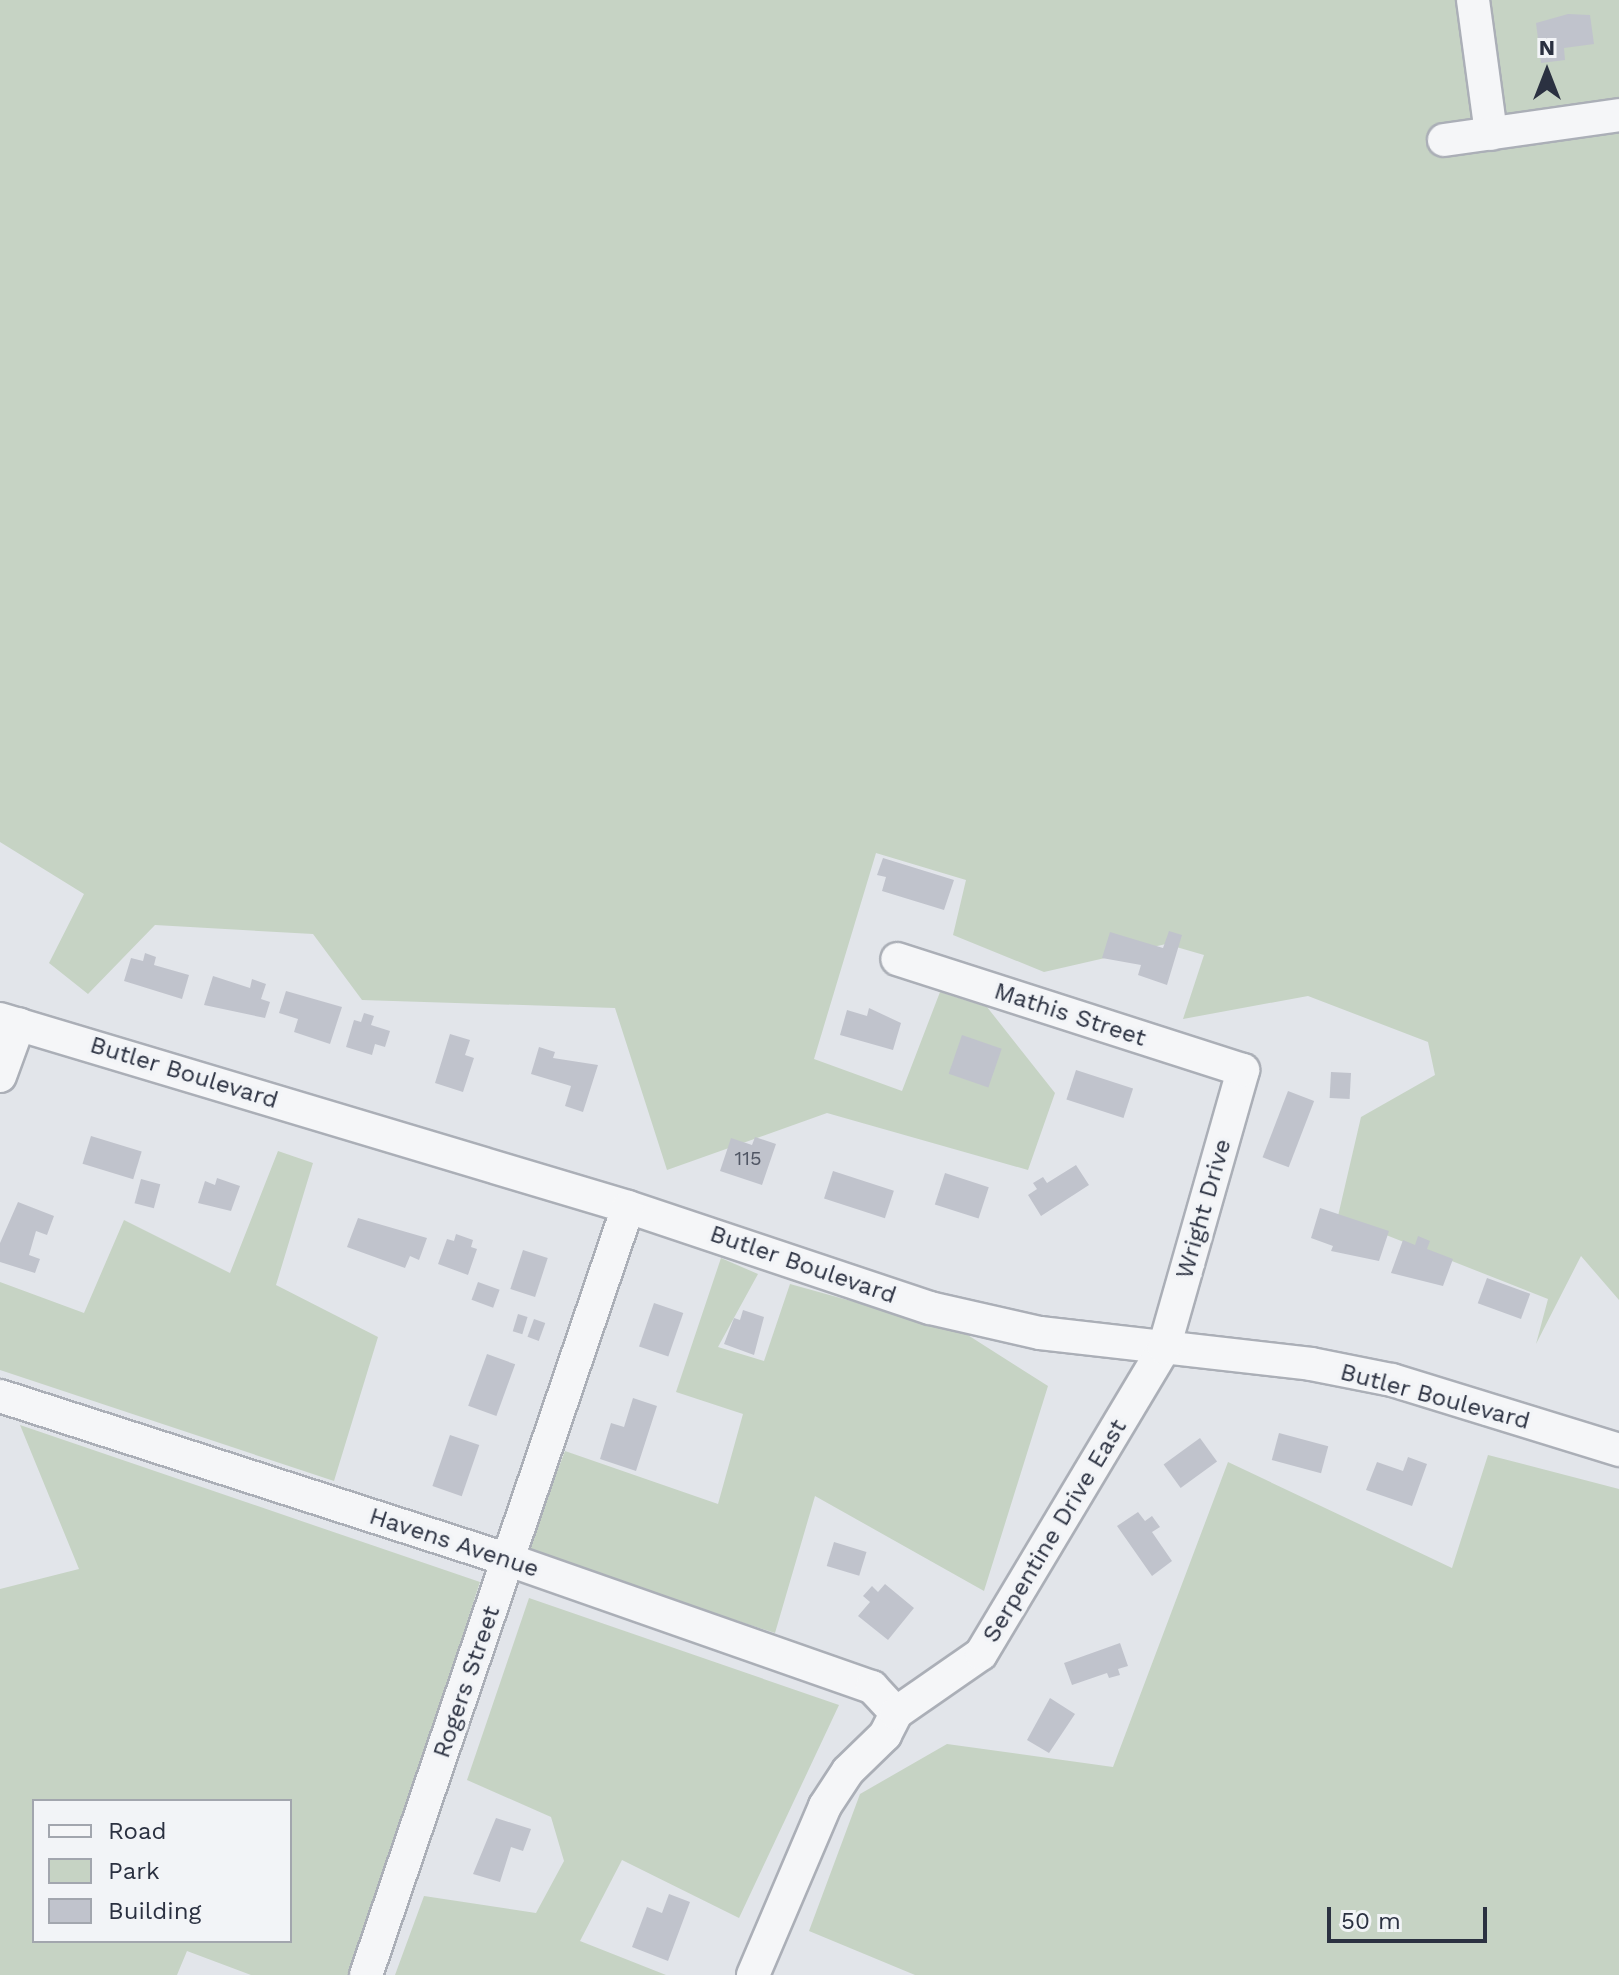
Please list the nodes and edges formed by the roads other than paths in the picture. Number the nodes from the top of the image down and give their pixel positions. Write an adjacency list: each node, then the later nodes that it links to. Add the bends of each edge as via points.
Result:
1 (1473, 0): 3 (street)
2 (1619, 115): 3 (street)
3 (1491, 134): 4 (street)
4 (1444, 140)
5 (897, 959): 7 (street, Mathis Street)
6 (10, 1021): 8 (street); 9 (street, Butler Boulevard)
7 (1243, 1070): 10 (street, Wright Drive)
8 (0, 1076)
9 (628, 1207): 10 (street, Butler Boulevard, via 930,1308 1040,1333); 13 (street, Rogers Street)
10 (1164, 1348): 12 (street, Butler Boulevard, via 1311,1364 1392,1380); 14 (street, Serpentine Drive East, via 981,1654)
11 (0, 1396): 13 (street, Havens Avenue)
12 (1619, 1450)
13 (509, 1560): 14 (street, Havens Avenue, via 872,1687); 15 (street, Rogers Street)
14 (896, 1713): 16 (street, Serpentine Drive East, via 885,1735 848,1771 825,1806)
15 (366, 1975)
16 (753, 1975)

